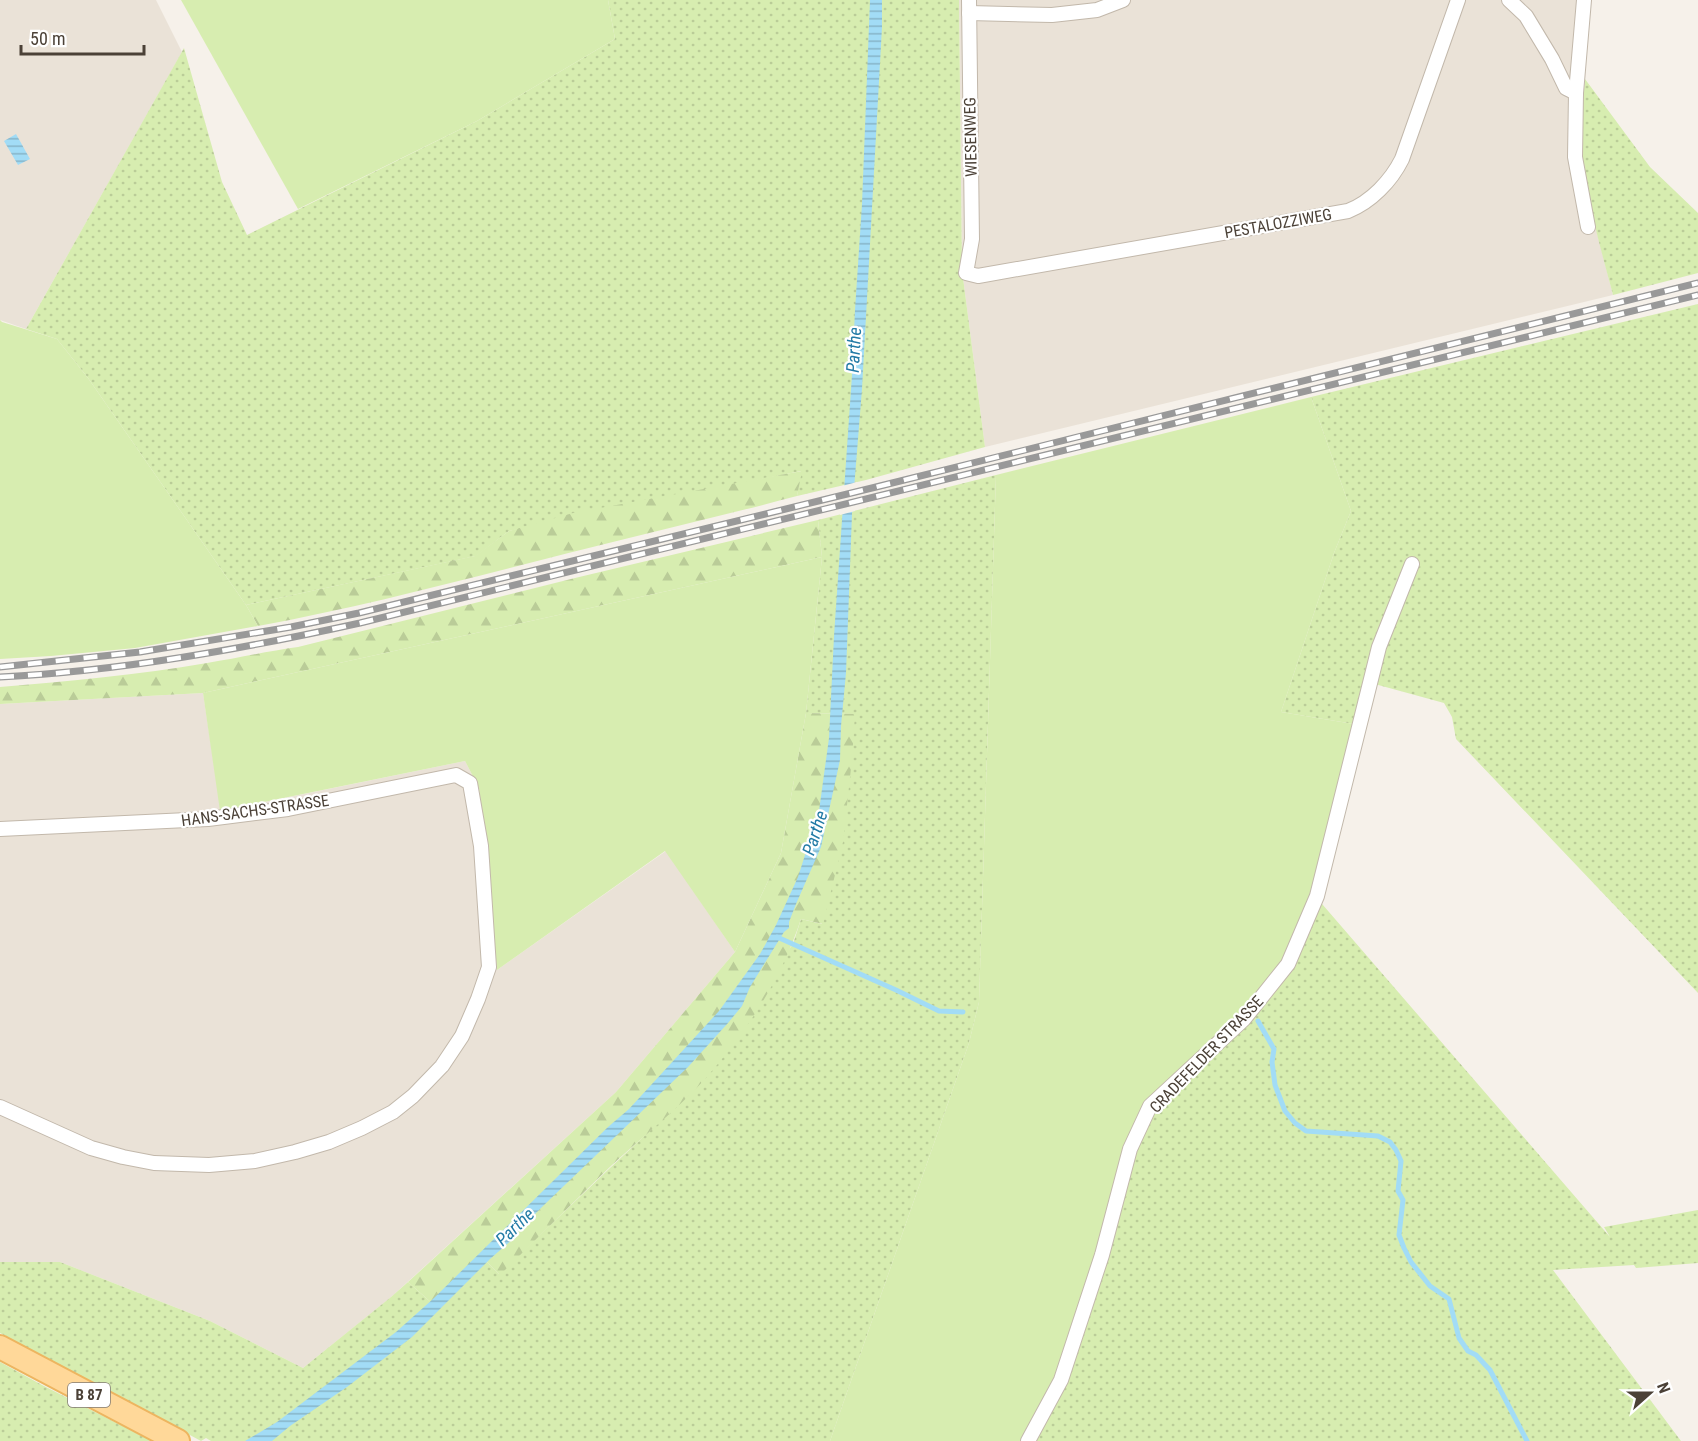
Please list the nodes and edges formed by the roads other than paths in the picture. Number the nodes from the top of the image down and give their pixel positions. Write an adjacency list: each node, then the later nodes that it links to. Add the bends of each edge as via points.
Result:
1 (1123, 0): 5 (street, via 1097,10 1052,15)
2 (1458, 0): 8 (street, PESTALOZZIWEG, via 1396,172 1357,207 978,276)
3 (1509, 0): 6 (street, via 1526,16 1566,88)
4 (1584, 0): 6 (street)
5 (969, 7): 8 (street, WIESENWEG, via 972,239)
6 (1576, 93): 7 (street, via 1575,157)
7 (1587, 227)
8 (966, 273)
9 (1412, 564): 14 (street, CRADEFELDER STRASSE, via 1379,647 1317,896 1288,964 1244,1019 1150,1106 1130,1149 1102,1255 1060,1380)
10 (0, 829): 11 (street, HANS-SACHS-STRASSE, via 208,819 288,809 456,775 470,783 481,846 489,967 462,1036 442,1066 413,1096 393,1113 362,1128 295,1152 209,1165 154,1163 91,1148)
11 (0, 1107)
12 (0, 1347): 13 (main road, B 87)
13 (178, 1441)
14 (1028, 1441)

